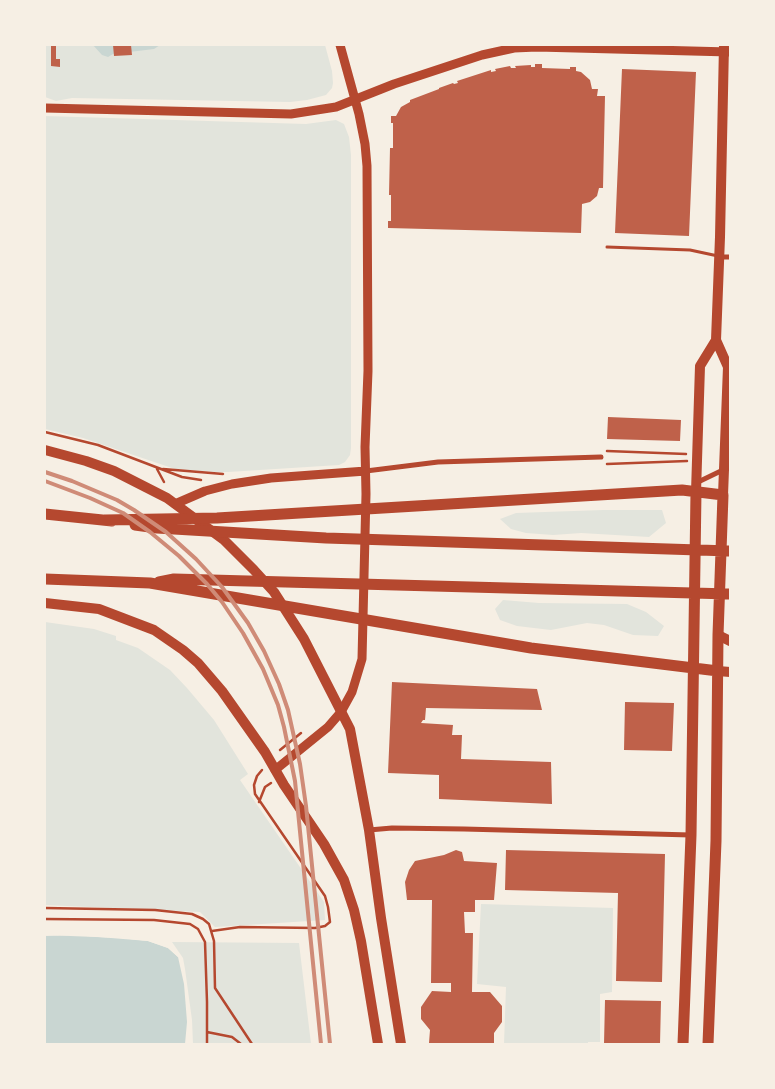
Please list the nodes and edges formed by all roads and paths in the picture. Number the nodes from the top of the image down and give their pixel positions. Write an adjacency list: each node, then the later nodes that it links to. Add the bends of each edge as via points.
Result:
1 (340, 45): 3 (street)
2 (726, 50): 3 (street, via 514,48 482,55); 6 (main road)
3 (355, 99): 4 (street, via 336,107 277,115); 15 (street, via 367,166)
4 (45, 108)
5 (607, 248): 6 (lane, via 690,250)
6 (719, 257): 7 (street); 8 (main road)
7 (730, 257)
8 (716, 340): 14 (main road, via 728,367); 17 (main road, via 700,366)
9 (45, 432): 16 (path, via 98,446 182,477)
10 (45, 450): 19 (main road, via 114,471)
11 (601, 451): 12 (path)
12 (683, 454)
13 (601, 457): 15 (street, via 438,462)
14 (727, 469): 17 (street); 18 (main road)
15 (366, 471): 19 (street, via 232,484 204,491); 32 (street, via 362,660 352,692)
16 (202, 480)
17 (696, 487): 18 (main road); 21 (main road, via 217,518); 29 (main road)
18 (723, 495): 27 (main road)
19 (175, 504): 32 (main road, via 224,540 274,592 304,639)
20 (45, 514): 21 (main road)
21 (105, 520): 22 (main road, via 157,528 326,538)
22 (730, 551)
23 (45, 579): 24 (main road)
24 (150, 583): 25 (main road, via 174,579); 29 (main road, via 531,648)
25 (730, 594)
26 (45, 603): 35 (main road, via 99,609 137,622 168,639 198,663 222,691)
27 (718, 635): 28 (main road); 30 (main road)
28 (730, 641)
29 (693, 668): 30 (main road); 40 (main road)
30 (718, 671): 31 (main road); 51 (main road, via 716,841)
31 (730, 672)
32 (341, 712): 35 (street, via 328,727); 39 (main road, via 350,728)
33 (307, 729): 34 (path)
34 (285, 745)
35 (275, 770): 48 (main road, via 344,880 361,941)
36 (257, 776): 38 (path, via 254,785)
37 (265, 787): 38 (path)
38 (259, 802): 43 (path, via 324,896 330,922 315,928 240,926)
39 (369, 830): 40 (street); 49 (main road)
40 (691, 835): 50 (main road)
41 (45, 908): 43 (path, via 192,914 204,919)
42 (45, 919): 44 (path, via 154,920 190,924 198,929 205,942)
43 (212, 931): 47 (path, via 215,988)
44 (207, 1032): 45 (path); 46 (path, via 232,1037)
45 (207, 1044)
46 (241, 1044)
47 (252, 1044)
48 (378, 1044)
49 (401, 1044)
50 (683, 1044)
51 (708, 1044)

